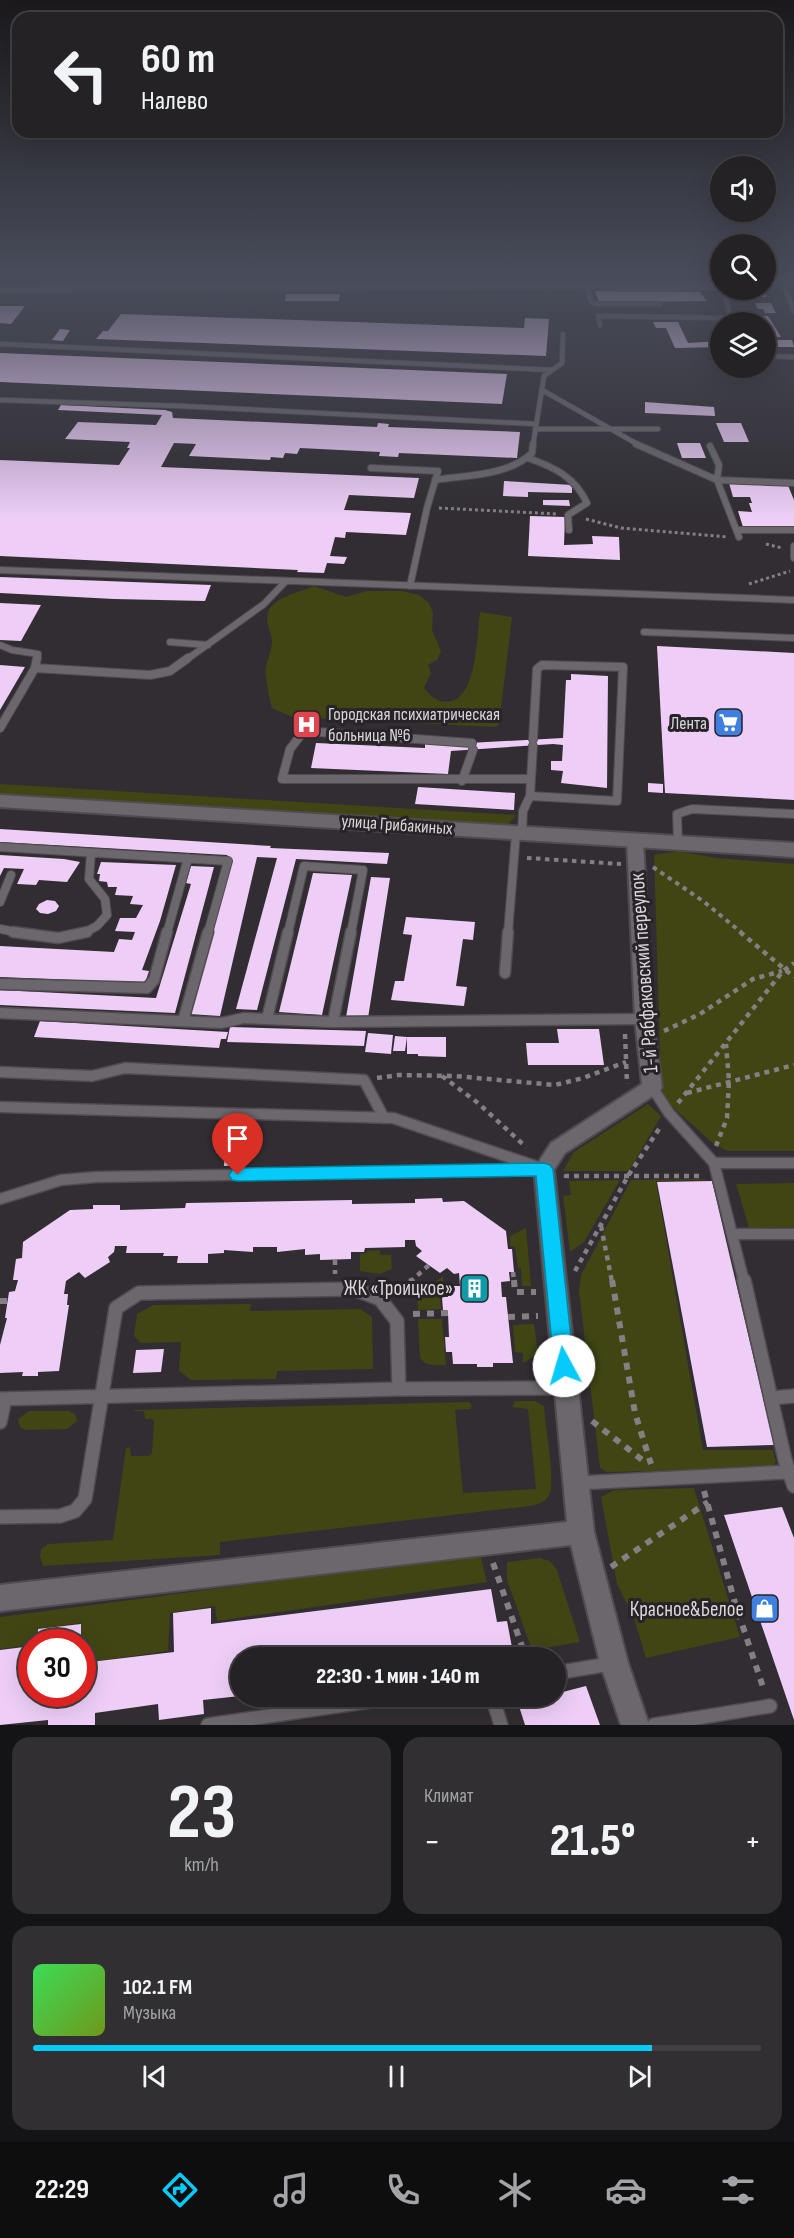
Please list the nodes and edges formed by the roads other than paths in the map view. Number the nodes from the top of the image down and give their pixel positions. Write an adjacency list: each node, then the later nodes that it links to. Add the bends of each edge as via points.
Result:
1 (265, 356): 3 (lane)
2 (562, 356): 3 (lane, via 562,363)
3 (552, 370): 4 (lane, via 544,376)
4 (542, 390): 6 (lane); 7 (lane)
5 (0, 400): 6 (lane, via 180,406)
6 (536, 427): 7 (lane); 10 (lane)
7 (604, 429): 8 (lane); 15 (lane)
8 (658, 429)
9 (710, 446): 15 (lane, via 719,465)
10 (528, 458): 13 (lane, via 507,467); 17 (lane, via 551,465 581,489 587,503 568,515)
11 (371, 468): 12 (lane)
12 (438, 471): 13 (lane); 14 (lane)
13 (475, 472): 14 (lane)
14 (435, 480): 23 (lane)
15 (717, 480): 16 (lane); 18 (lane, via 738,533)
16 (794, 483)
17 (569, 530)
18 (794, 530)
19 (794, 546): 20 (lane)
20 (794, 556)
21 (0, 570): 22 (lane)
22 (286, 581): 23 (lane); 29 (lane, via 264,604)
23 (410, 586): 24 (lane)
24 (794, 600)
25 (644, 632): 26 (lane)
26 (794, 639)
27 (170, 642): 29 (lane)
28 (0, 645): 30 (lane, via 38,654)
29 (208, 645): 30 (lane, via 177,668 160,674)
30 (35, 669): 31 (lane)
31 (0, 728)
32 (530, 779): 33 (lane); 34 (lane); 34 (lane, via 537,669 542,665 623,667 617,801)
33 (462, 780): 33 (lane, via 472,746 304,731 290,749 282,779)
34 (530, 796): 37 (lane)
35 (0, 801): 37 (street, улица Грибакиных)
36 (794, 814): 39 (lane, via 692,809 677,814)
37 (519, 833): 38 (street, улица Грибакиных); 47 (lane)
38 (635, 840): 39 (street, улица Грибакиных); 51 (street, 1-й Рабфаковский переулок, via 627,863)
39 (678, 843): 41 (street, улица Грибакиных)
40 (0, 847): 42 (lane)
41 (794, 850)
42 (91, 853): 43 (lane); 46 (lane, via 89,879 105,899 107,915 99,926 65,938)
43 (188, 858): 48 (lane, via 154,980 147,988); 52 (lane, via 228,861)
44 (11, 875): 45 (lane)
45 (0, 903)
46 (0, 929)
47 (505, 973)
48 (0, 984)
49 (0, 1013): 52 (lane)
50 (267, 1019): 52 (lane); 53 (lane); 53 (lane, via 304,866 363,870)
51 (644, 1019): 53 (lane); 55 (street, 1-й Рабфаковский переулок)
52 (183, 1021)
53 (333, 1022)
54 (0, 1072): 57 (lane, via 92,1076 125,1068 364,1080)
55 (652, 1087): 58 (street, 1-й Рабфаковский переулок); 59 (lane, via 669,1113)
56 (0, 1107): 57 (lane)
57 (384, 1118): 58 (lane, via 409,1123 522,1164)
58 (537, 1160): 61 (lane, via 96,1177 62,1180); 64 (street)
59 (712, 1161): 60 (lane); 62 (lane)
60 (794, 1163)
61 (0, 1199)
62 (733, 1234): 63 (lane); 68 (lane)
63 (794, 1234)
64 (566, 1388): 65 (lane); 72 (street)
65 (399, 1389): 66 (lane); 66 (lane, via 397,1321 380,1299 354,1289 139,1293 116,1308)
66 (103, 1396): 69 (lane); 74 (lane, via 85,1499 75,1511 60,1516)
67 (794, 1396): 68 (lane)
68 (771, 1398): 71 (lane)
69 (2, 1399): 70 (lane)
70 (0, 1422)
71 (788, 1472): 72 (lane); 73 (lane)
72 (575, 1483): 75 (street)
73 (794, 1486)
74 (0, 1517)
75 (580, 1532): 76 (street); 77 (street)
76 (0, 1598)
77 (614, 1663): 78 (lane); 84 (street)
78 (566, 1671)
79 (770, 1706): 85 (lane)
80 (330, 1707): 82 (lane)
81 (495, 1707): 83 (lane)
82 (208, 1725)
83 (501, 1725)
84 (635, 1725)
85 (654, 1725)

